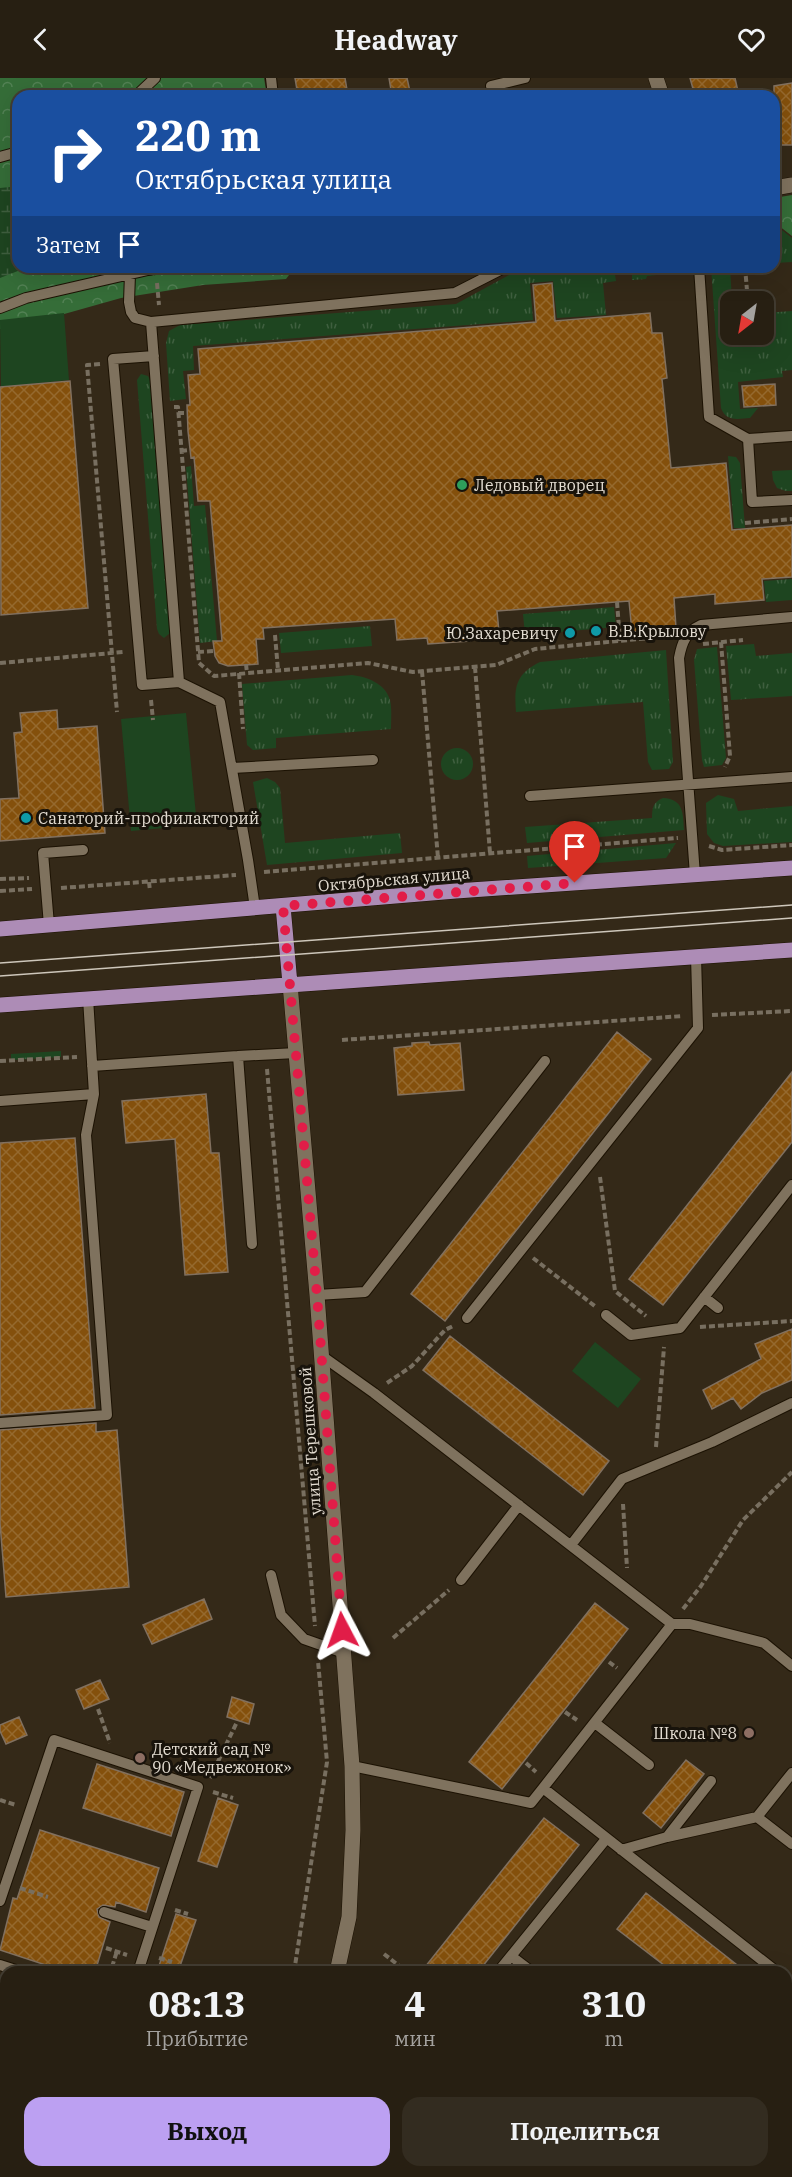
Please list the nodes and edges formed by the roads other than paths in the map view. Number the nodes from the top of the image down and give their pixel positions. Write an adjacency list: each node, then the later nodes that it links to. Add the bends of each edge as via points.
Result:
1 (155, 78): 4 (lane)
2 (525, 78): 3 (lane)
3 (492, 86)
4 (142, 90)
5 (135, 273): 8 (lane)
6 (494, 273): 10 (lane, via 455,293)
7 (699, 273): 13 (lane, via 709,417)
8 (130, 274): 9 (lane, via 26,298); 10 (lane, via 131,312 135,318)
9 (0, 308)
10 (156, 321): 11 (lane)
11 (154, 356): 16 (lane); 16 (lane, via 113,359 142,685)
12 (792, 436): 13 (lane)
13 (748, 439): 14 (lane, via 752,502)
14 (792, 500)
15 (792, 617): 20 (lane, via 701,625 686,636 679,658)
16 (179, 682): 18 (lane, via 220,702)
17 (373, 760): 18 (lane)
18 (232, 768): 26 (lane)
19 (792, 777): 20 (lane)
20 (688, 786): 21 (lane); 24 (lane)
21 (530, 796)
22 (83, 850): 27 (lane, via 43,854)
23 (792, 868): 24 (main road, Октябрьская улица)
24 (695, 875): 25 (main road, Октябрьская улица)
25 (283, 906): 26 (main road, Октябрьская улица); 31 (main road, улица Терешковой)
26 (255, 908): 27 (main road, Октябрьская улица)
27 (49, 925): 28 (main road, Октябрьская улица)
28 (0, 929)
29 (792, 950): 30 (main road)
30 (696, 956): 31 (main road); 46 (lane, via 698,1028)
31 (290, 984): 32 (main road); 34 (street, улица Терешковой)
32 (88, 998): 33 (main road); 37 (lane)
33 (0, 1005)
34 (296, 1053): 35 (lane); 42 (street, улица Терешковой)
35 (238, 1056): 37 (lane); 41 (lane)
36 (545, 1061): 42 (lane, via 365,1292)
37 (93, 1066): 38 (lane)
38 (94, 1094): 39 (lane); 49 (lane, via 86,1135 107,1415)
39 (0, 1101)
40 (792, 1185): 43 (lane)
41 (252, 1244)
42 (317, 1295): 47 (street, улица Терешковой)
43 (704, 1297): 44 (lane); 45 (lane, via 680,1328 665,1331 632,1335)
44 (718, 1308)
45 (606, 1315)
46 (467, 1318)
47 (322, 1356): 50 (lane); 55 (street, улица Терешковой)
48 (792, 1403): 51 (lane, via 622,1479)
49 (0, 1423)
50 (519, 1505): 51 (lane); 53 (lane)
51 (571, 1545): 54 (lane)
52 (271, 1575): 55 (lane, via 281,1615 304,1639)
53 (461, 1580)
54 (672, 1624): 56 (lane, via 690,1623 764,1643); 57 (lane)
55 (344, 1653): 58 (street, улица Терешковой)
56 (792, 1666)
57 (594, 1723): 59 (lane); 62 (lane)
58 (352, 1766): 62 (lane, via 531,1803); 73 (street, улица Терешковой, via 349,1917)
59 (649, 1766)
60 (792, 1773): 63 (lane)
61 (711, 1782): 64 (lane)
62 (543, 1788): 65 (lane)
63 (757, 1816): 64 (lane); 66 (lane)
64 (667, 1837): 67 (lane)
65 (606, 1839): 67 (lane); 71 (lane)
66 (792, 1844)
67 (621, 1850): 76 (lane)
68 (0, 1901): 70 (lane, via 54,1740 198,1788)
69 (104, 1912): 70 (lane)
70 (152, 1928): 72 (lane)
71 (511, 1956): 74 (lane); 75 (lane)
72 (140, 1966)
73 (338, 1966)
74 (503, 1966)
75 (524, 1966)
76 (769, 1966)

